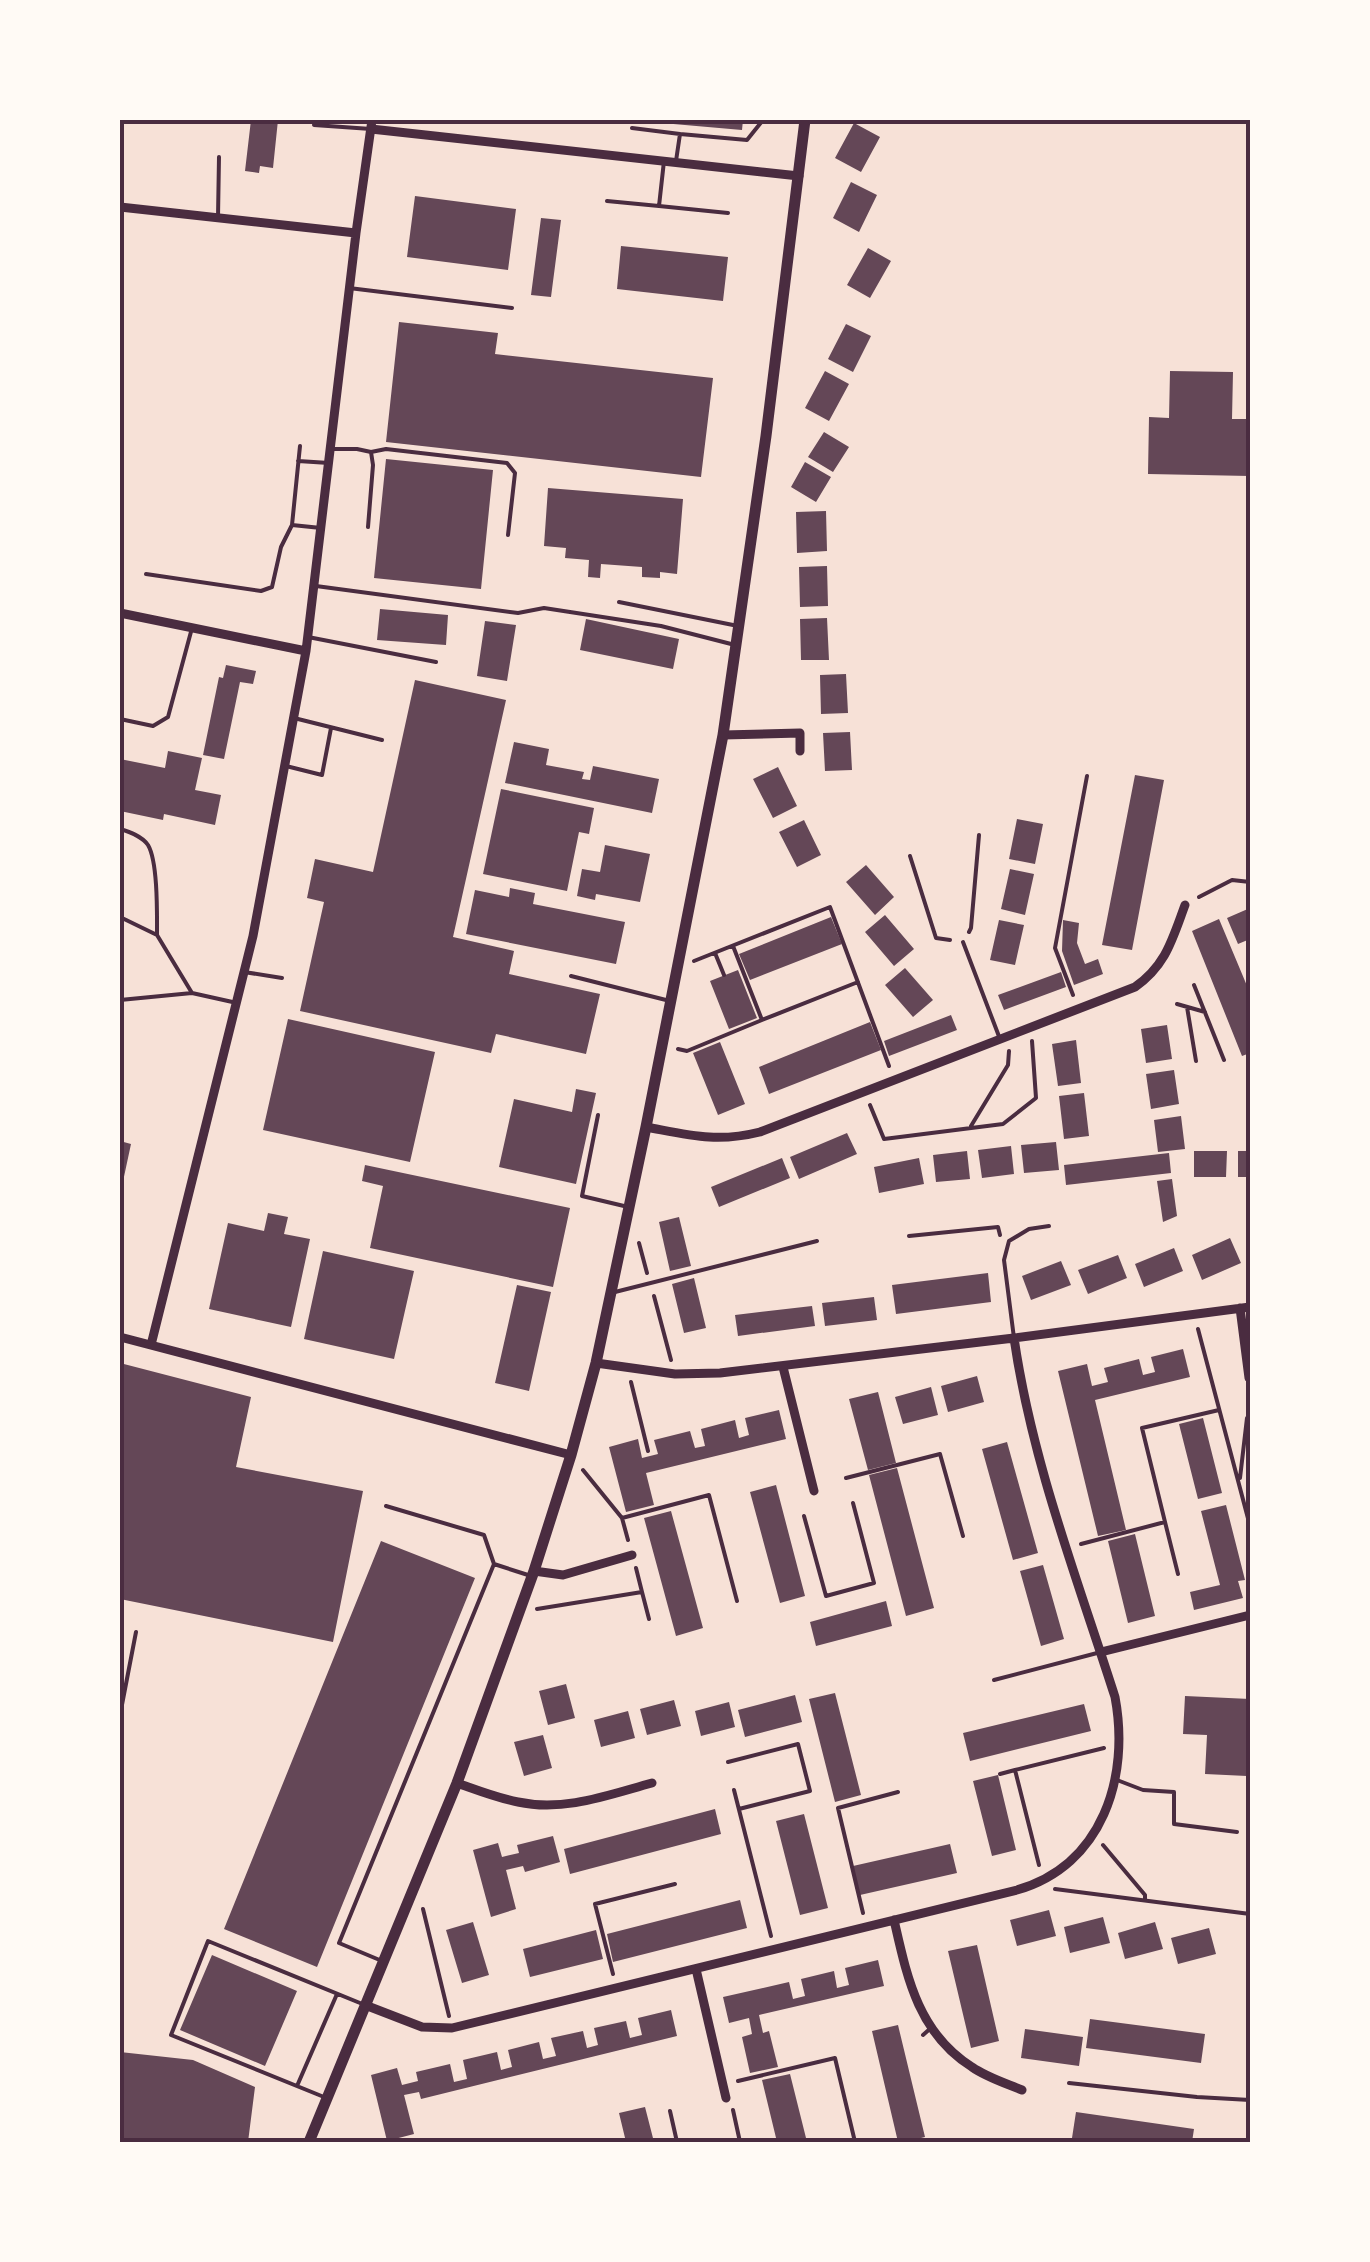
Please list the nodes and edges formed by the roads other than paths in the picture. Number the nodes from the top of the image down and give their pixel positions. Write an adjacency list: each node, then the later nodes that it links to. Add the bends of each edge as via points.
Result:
1 (762, 120): 6 (lane, via 748,140)
2 (805, 120): 10 (street)
3 (371, 124): 4 (lane); 8 (street); 16 (street)
4 (314, 125)
5 (632, 128): 6 (lane)
6 (680, 134): 9 (lane)
7 (220, 156): 15 (lane)
8 (664, 161): 9 (street); 12 (lane)
9 (676, 162): 10 (street)
10 (799, 176): 32 (street)
11 (607, 201): 12 (lane)
12 (658, 206): 14 (lane)
13 (120, 207): 15 (street)
14 (728, 213)
15 (218, 218): 16 (street)
16 (356, 233): 17 (street)
17 (349, 288): 18 (lane); 20 (street)
18 (512, 308)
19 (300, 446): 22 (lane)
20 (330, 449): 21 (lane); 23 (street)
21 (370, 452): 26 (lane); 27 (lane, via 507,463 516,473)
22 (298, 461): 23 (lane); 24 (lane)
23 (329, 463): 25 (street)
24 (292, 525): 25 (lane); 28 (lane, via 272,587 261,591)
25 (321, 528): 29 (street)
26 (368, 528)
27 (508, 535)
28 (146, 574)
29 (314, 586): 34 (street); 35 (lane, via 518,613 544,608)
30 (619, 602): 32 (lane)
31 (120, 613): 33 (street)
32 (738, 626): 35 (street)
33 (192, 628): 36 (street); 39 (lane, via 168,717 153,726)
34 (308, 638): 36 (street); 37 (lane)
35 (735, 645): 41 (street)
36 (306, 651): 38 (street)
37 (436, 662)
38 (294, 718): 40 (lane); 44 (street)
39 (120, 719)
40 (331, 728): 42 (lane); 44 (lane, via 322,775)
41 (723, 736): 43 (street, via 800,734); 55 (street)
42 (382, 740)
43 (800, 751)
44 (285, 766): 50 (street)
45 (120, 830): 48 (lane, via 148,846)
46 (1185, 905): 57 (street, via 1151,975)
47 (120, 917): 48 (lane)
48 (157, 935): 53 (lane)
49 (963, 942): 57 (lane)
50 (244, 972): 52 (lane); 56 (street)
51 (570, 976): 55 (lane)
52 (282, 978)
53 (192, 993): 54 (lane); 56 (lane)
54 (120, 1000)
55 (671, 1001): 59 (street)
56 (237, 1003): 67 (street)
57 (1004, 1038): 59 (street, via 736,1138)
58 (598, 1114): 60 (lane, via 582,1196)
59 (646, 1127): 60 (street)
60 (629, 1206): 63 (street)
61 (1050, 1226): 66 (lane, via 1009,1241 1004,1260)
62 (817, 1241): 63 (lane)
63 (610, 1294): 68 (street)
64 (1245, 1307): 66 (street); 70 (street)
65 (120, 1337): 67 (street)
66 (1014, 1338): 69 (street); 78 (street, via 1043,1476)
67 (151, 1346): 71 (street)
68 (596, 1363): 69 (street, via 675,1374); 71 (street)
69 (783, 1367): 72 (street)
70 (1249, 1378)
71 (571, 1455): 76 (street)
72 (814, 1491)
73 (386, 1506): 75 (lane, via 484,1535)
74 (632, 1555): 76 (street, via 563,1575)
75 (494, 1564): 76 (lane); 85 (lane, via 339,1943)
76 (533, 1574): 81 (street)
77 (1250, 1615): 78 (street)
78 (1101, 1652): 79 (lane); 80 (street, via 1120,1725)
79 (994, 1680)
80 (1116, 1779): 83 (lane, via 1174,1792 1174,1824); 84 (street, via 1092,1836 1058,1872 1017,1890)
81 (457, 1783): 82 (street, via 519,1803 568,1805); 85 (street)
82 (652, 1783)
83 (1237, 1832)
84 (894, 1920): 86 (street); 89 (street, via 910,1986)
85 (382, 1962): 88 (street)
86 (696, 1969): 88 (street, via 452,2028 422,2027); 94 (street)
87 (336, 1994): 88 (lane); 91 (lane); 91 (lane, via 208,1940 171,2035)
88 (365, 2005): 93 (street)
89 (932, 2028): 90 (lane); 92 (street, via 972,2068)
90 (923, 2035)
91 (297, 2086): 93 (lane)
92 (1022, 2090)
93 (326, 2097): 95 (street)
94 (726, 2098)
95 (308, 2142)

